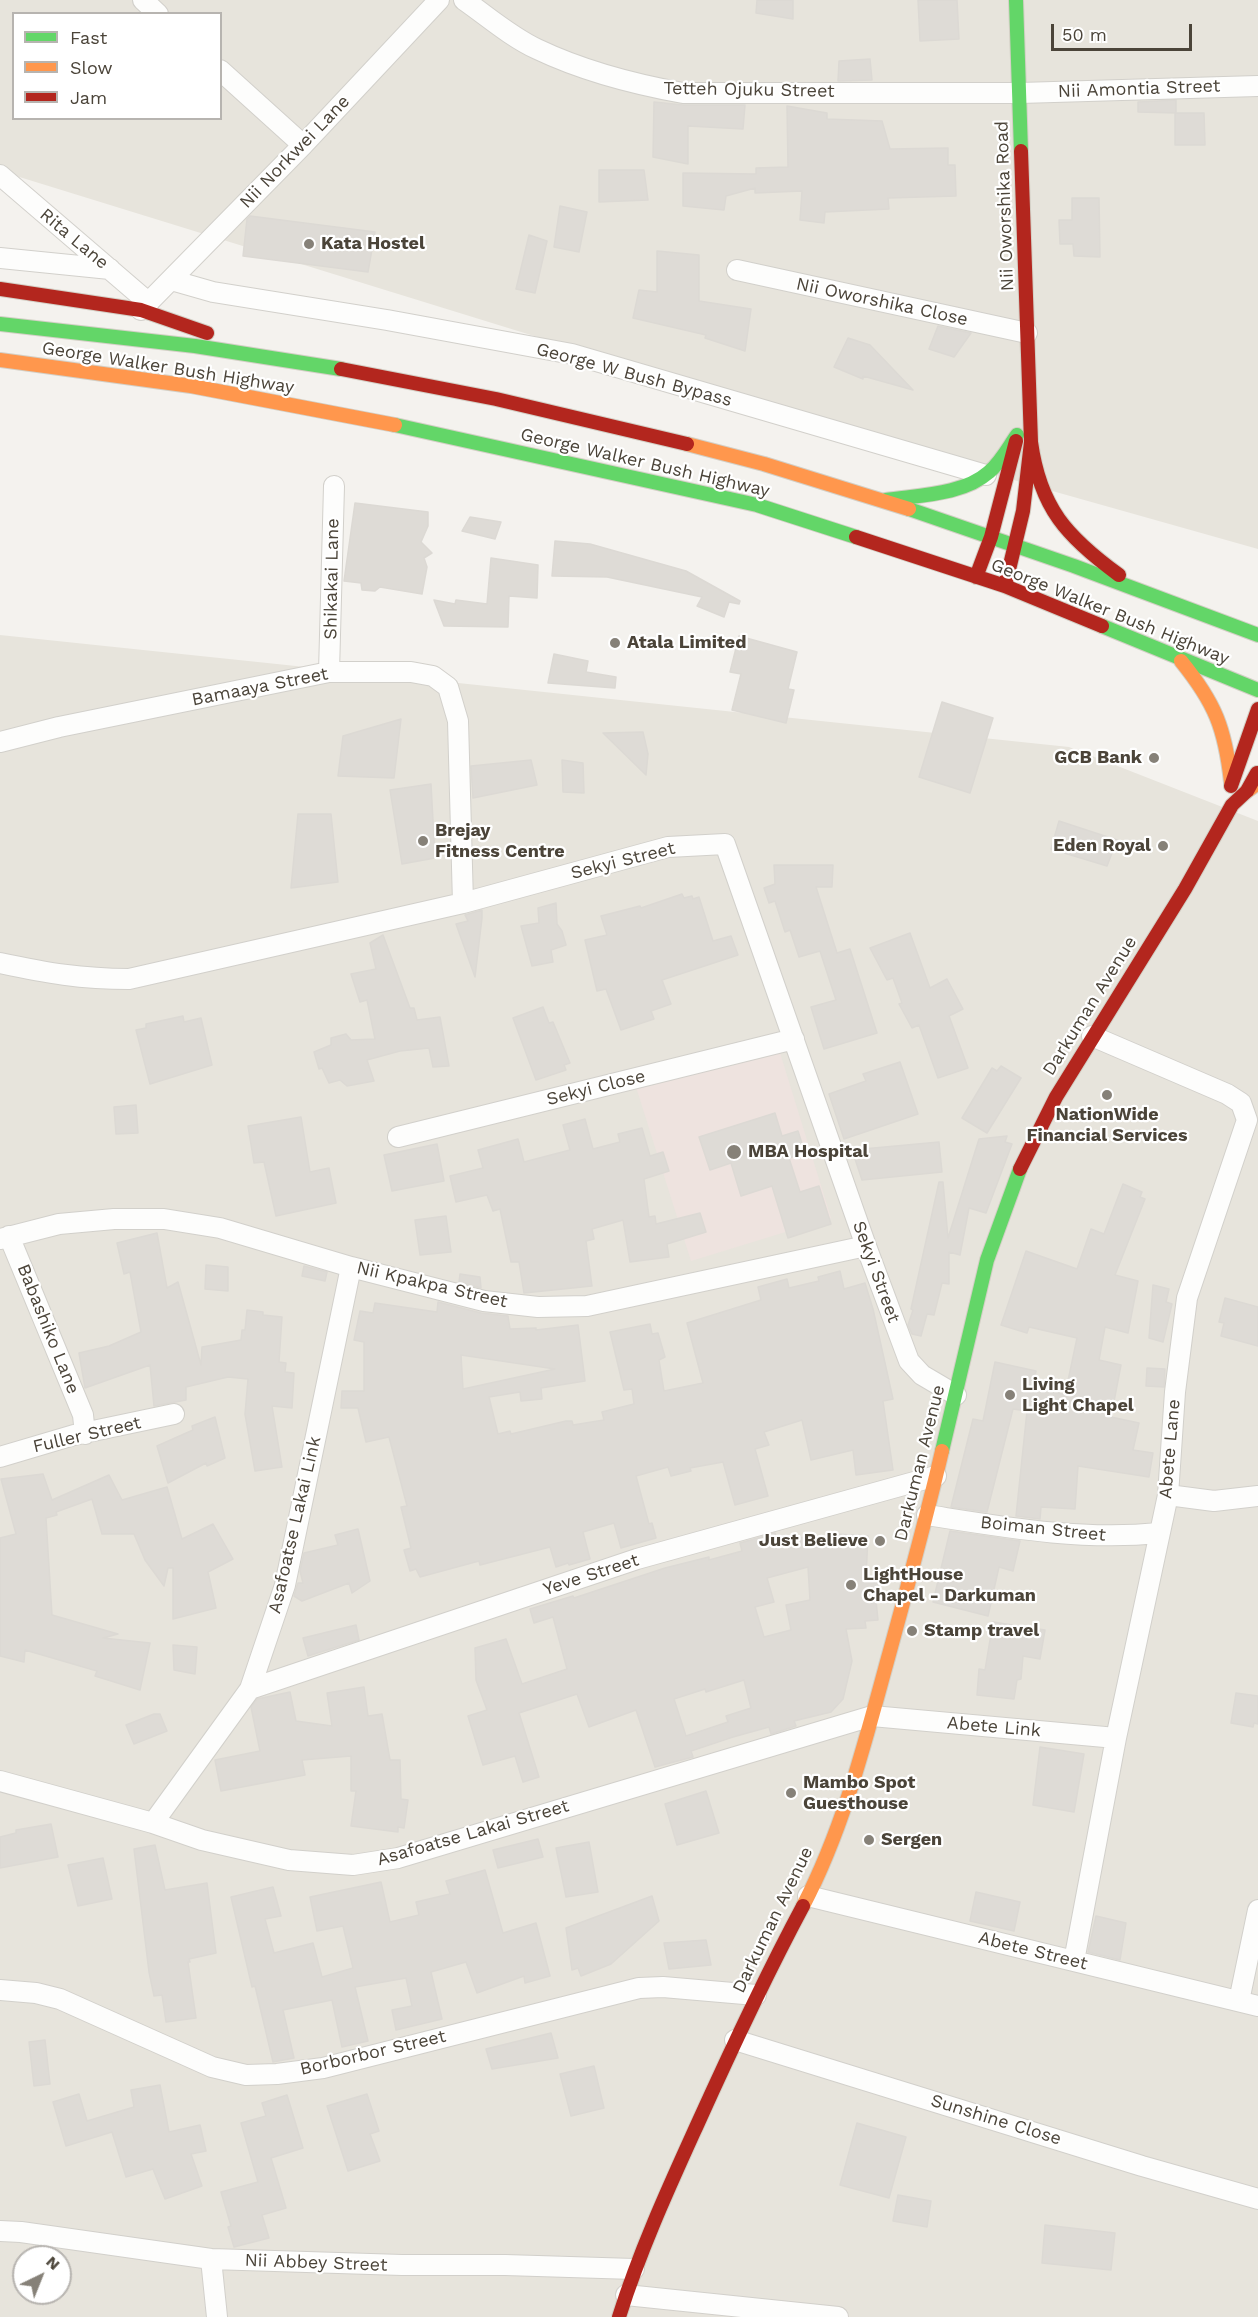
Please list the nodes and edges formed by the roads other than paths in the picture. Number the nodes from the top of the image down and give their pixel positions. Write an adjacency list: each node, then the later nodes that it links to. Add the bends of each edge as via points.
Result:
1 (143, 0): 5 (street)
2 (439, 0): 9 (street, Nii Norkwei Lane)
3 (464, 0): 8 (street, Tetteh Ojuku Street, via 536,48 640,85 683,93)
4 (1016, 0): 8 (main road, Nii Oworshika Road)
5 (156, 12)
6 (222, 72): 9 (street)
7 (1258, 86): 8 (street, Nii Amontia Street)
8 (1020, 93): 18 (main road, Nii Oworshika Road)
9 (303, 145): 14 (street, Nii Norkwei Lane)
10 (0, 175): 12 (street, Rita Lane)
11 (0, 258): 12 (street)
12 (110, 269): 16 (street, Rita Lane)
13 (737, 270): 18 (street, Nii Oworshika Close)
14 (171, 280): 16 (street, Nii Norkwei Lane); 24 (street, George W Bush Bypass, via 213,292 572,354)
15 (0, 289): 16 (main road)
16 (145, 307): 19 (main road)
17 (0, 324): 19 (main road, George Walker Bush Highway)
18 (1027, 333): 21 (main road, Nii Oworshika Road)
19 (262, 355): 26 (main road, George Walker Bush Highway, via 492,399 638,432)
20 (0, 360): 29 (main road, George Walker Bush Highway, via 191,387 393,425 758,505)
21 (1028, 411): 22 (main road, Nii Oworshika Road); 23 (main road, Nii Oworshika Road)
22 (1017, 435): 24 (main road); 27 (main road, Nii Oworshika Road)
23 (1031, 442): 28 (main road, Nii Oworshika Road); 31 (main road, via 1042,491 1065,526 1116,573)
24 (986, 475): 26 (main road, via 960,487)
25 (334, 486): 34 (street, Shikakai Lane)
26 (883, 500): 27 (main road, George Walker Bush Highway)
27 (991, 537): 28 (main road, George Walker Bush Highway); 29 (main road, Nii Oworshika Road)
28 (1016, 546): 30 (main road, Nii Oworshika Road); 31 (main road, George Walker Bush Highway)
29 (976, 577): 30 (main road, George Walker Bush Highway)
30 (1005, 586): 33 (main road, George Walker Bush Highway)
31 (1148, 594): 32 (main road, George Walker Bush Highway)
32 (1258, 635)
33 (1180, 659): 35 (main road, George Walker Bush Highway); 39 (main road, via 1216,708)
34 (329, 672): 37 (street, Bamaaya Street); 42 (street, Bamaaya Street, via 411,672 433,676 448,687 458,721)
35 (1258, 690)
36 (1258, 709): 39 (main road)
37 (0, 742)
38 (1258, 771): 40 (main road, Darkuman Avenue)
39 (1231, 782): 41 (main road)
40 (1253, 787): 41 (main road, Darkuman Avenue)
41 (1232, 805): 44 (main road, Darkuman Avenue, via 1185,889)
42 (463, 903): 43 (street, Sekyi Street, via 129,979 58,976); 45 (street, Sekyi Street, via 668,847 725,844)
43 (0, 963)
44 (1092, 1036): 50 (main road, Darkuman Avenue, via 1056,1097 1015,1182 987,1260); 55 (street, Abete Lane, via 1227,1094 1241,1103 1247,1120 1187,1298)
45 (794, 1039): 46 (street, Sekyi Close); 48 (street, Sekyi Street)
46 (398, 1137)
47 (4, 1237): 49 (street, Nii Kpakpa Street, via 59,1224 164,1220 220,1228); 52 (street, Babashiko Lane)
48 (866, 1246): 49 (street, Nii Kpakpa Street, via 587,1306 538,1307 484,1301); 50 (street, Sekyi Street, via 909,1360 922,1375)
49 (351, 1267): 59 (street, Asafoatse Lakai Link, via 285,1585)
50 (956, 1395): 54 (main road, Darkuman Avenue)
51 (174, 1414): 52 (street, Fuller Street)
52 (85, 1428): 53 (street, Fuller Street, via 74,1435)
53 (0, 1457)
54 (936, 1476): 57 (main road, Darkuman Avenue); 59 (street, Yeve Street, via 637,1559)
55 (1168, 1495): 56 (street, via 1214,1501); 58 (street, Abete Lane)
56 (1258, 1497)
57 (927, 1515): 58 (street, Boiman Street, via 1034,1532 1123,1537); 60 (main road, Darkuman Avenue)
58 (1159, 1533): 61 (street, Abete Lane)
59 (250, 1689): 63 (street, Asafoatse Lakai Link)
60 (872, 1716): 61 (street, Abete Link); 63 (street, Asafoatse Lakai Street, via 398,1858 353,1865 289,1860 202,1840); 64 (main road, Darkuman Avenue, via 843,1815)
61 (1116, 1738): 66 (street, Abete Lane)
62 (0, 1781): 63 (street, Asafoatse Lakai Street)
63 (153, 1823)
64 (808, 1896): 66 (street, Abete Street); 68 (main road, Darkuman Avenue)
65 (1258, 1910): 69 (street)
66 (1074, 1961): 69 (street, Abete Street)
67 (0, 1990): 68 (street, Borborbor Street, via 60,1999 212,2067 246,2075 323,2068 639,1988)
68 (756, 1995): 70 (main road, Darkuman Avenue)
69 (1249, 2003)
70 (735, 2040): 71 (street, Sunshine Close); 74 (main road, Darkuman Avenue)
71 (1258, 2199)
72 (0, 2231): 73 (street, Nii Abbey Street)
73 (211, 2259): 74 (street, Nii Abbey Street); 76 (street)
74 (634, 2269): 75 (main road, Darkuman Avenue)
75 (626, 2295): 77 (main road, Darkuman Avenue); 78 (street)
76 (217, 2317)
77 (619, 2317)
78 (838, 2317)

